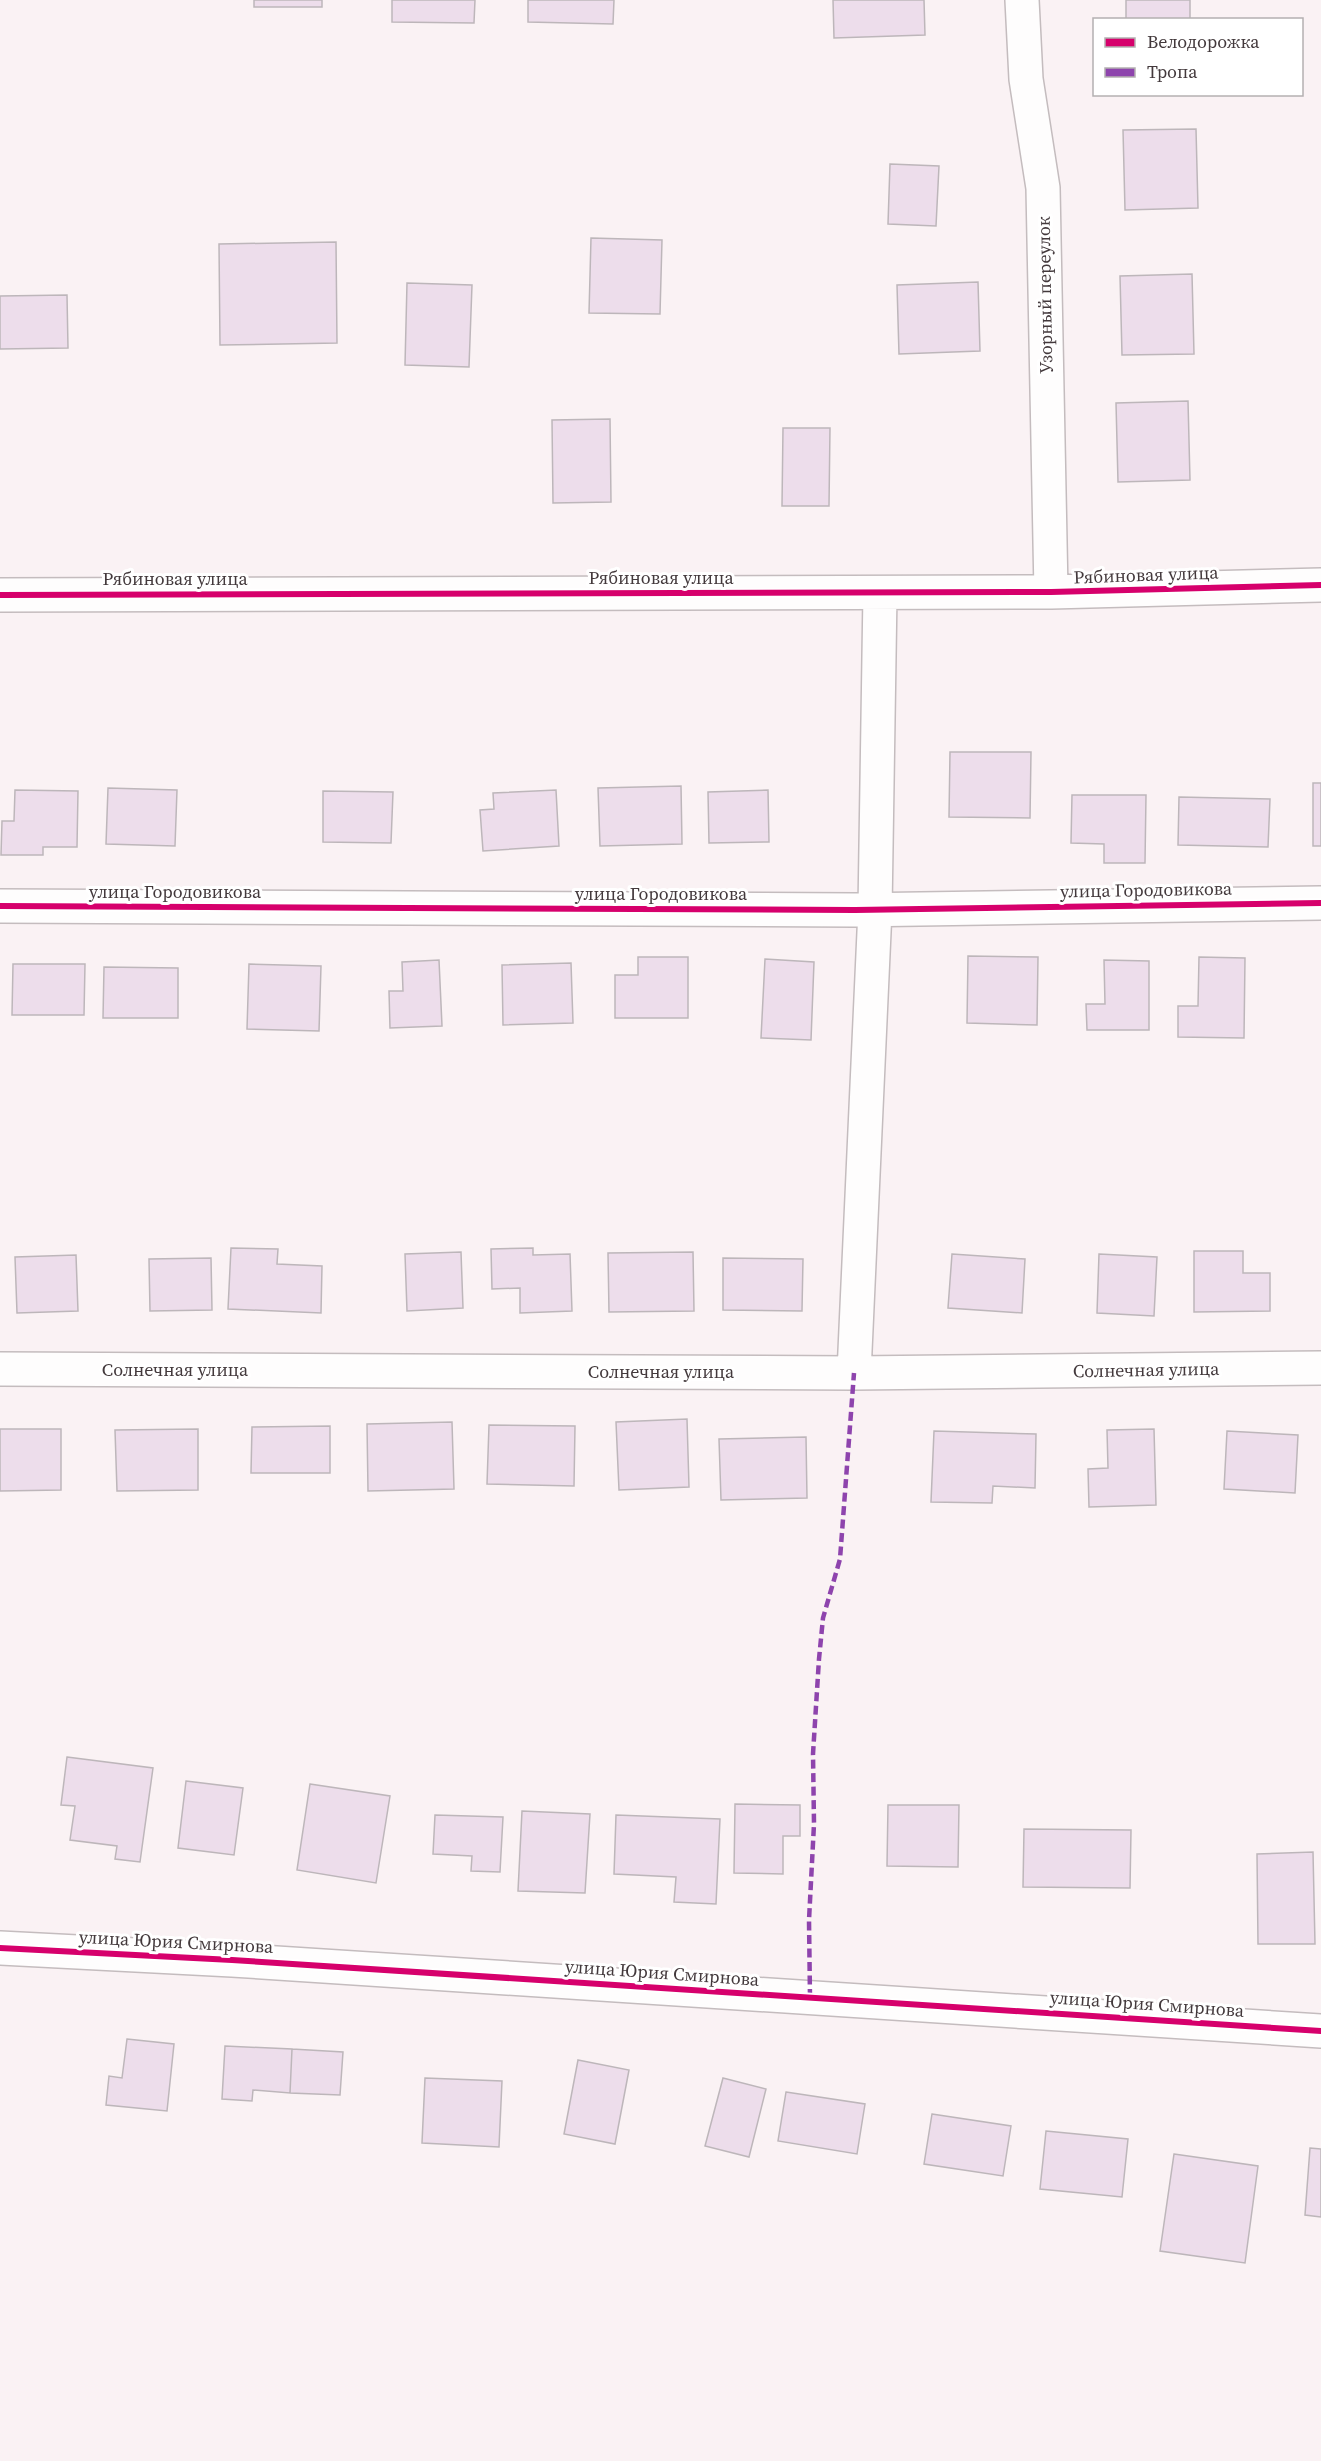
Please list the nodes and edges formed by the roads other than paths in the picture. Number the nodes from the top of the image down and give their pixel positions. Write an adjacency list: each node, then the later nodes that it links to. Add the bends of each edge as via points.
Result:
1 (1022, 0): 3 (street, Узорный переулок, via 1026,79 1043,188)
2 (1321, 585): 3 (street, Рябиновая улица)
3 (1051, 592): 4 (street, Рябиновая улица)
4 (880, 593): 5 (street, Рябиновая улица); 8 (street)
5 (0, 595)
6 (1321, 903): 8 (street, улица Городовикова)
7 (0, 906): 8 (street, улица Городовикова)
8 (875, 910): 11 (street)
9 (1321, 1368): 11 (street, Солнечная улица)
10 (0, 1369): 11 (street, Солнечная улица)
11 (854, 1373)
12 (0, 1948): 13 (street, улица Юрия Смирнова)
13 (1321, 2031)

